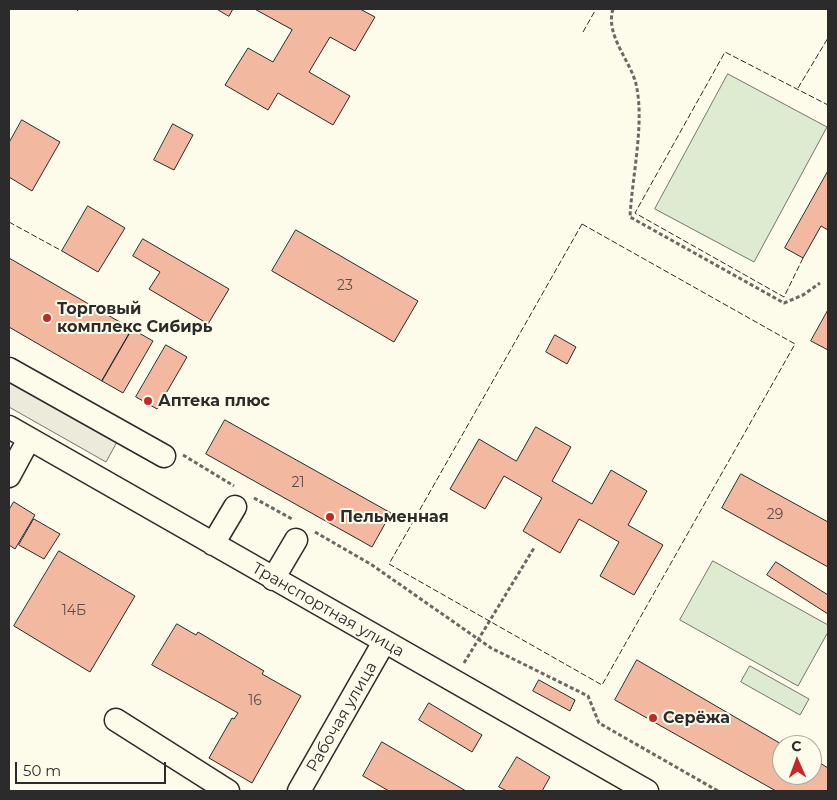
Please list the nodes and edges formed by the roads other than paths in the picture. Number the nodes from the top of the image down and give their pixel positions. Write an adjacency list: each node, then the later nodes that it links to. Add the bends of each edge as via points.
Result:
1 (9, 369): 4 (street)
2 (9, 427): 3 (street, Транспортная улица)
3 (29, 438): 5 (street); 8 (street, Транспортная улица)
4 (170, 454)
5 (9, 476)
6 (240, 496): 8 (street)
7 (300, 530): 9 (street)
8 (213, 544): 9 (street, Транспортная улица)
9 (273, 578): 10 (street, Транспортная улица)
10 (384, 642): 13 (street, Рабочая улица); 14 (street, Транспортная улица)
11 (116, 720): 12 (street)
12 (228, 791)
13 (299, 791)
14 (647, 791)

